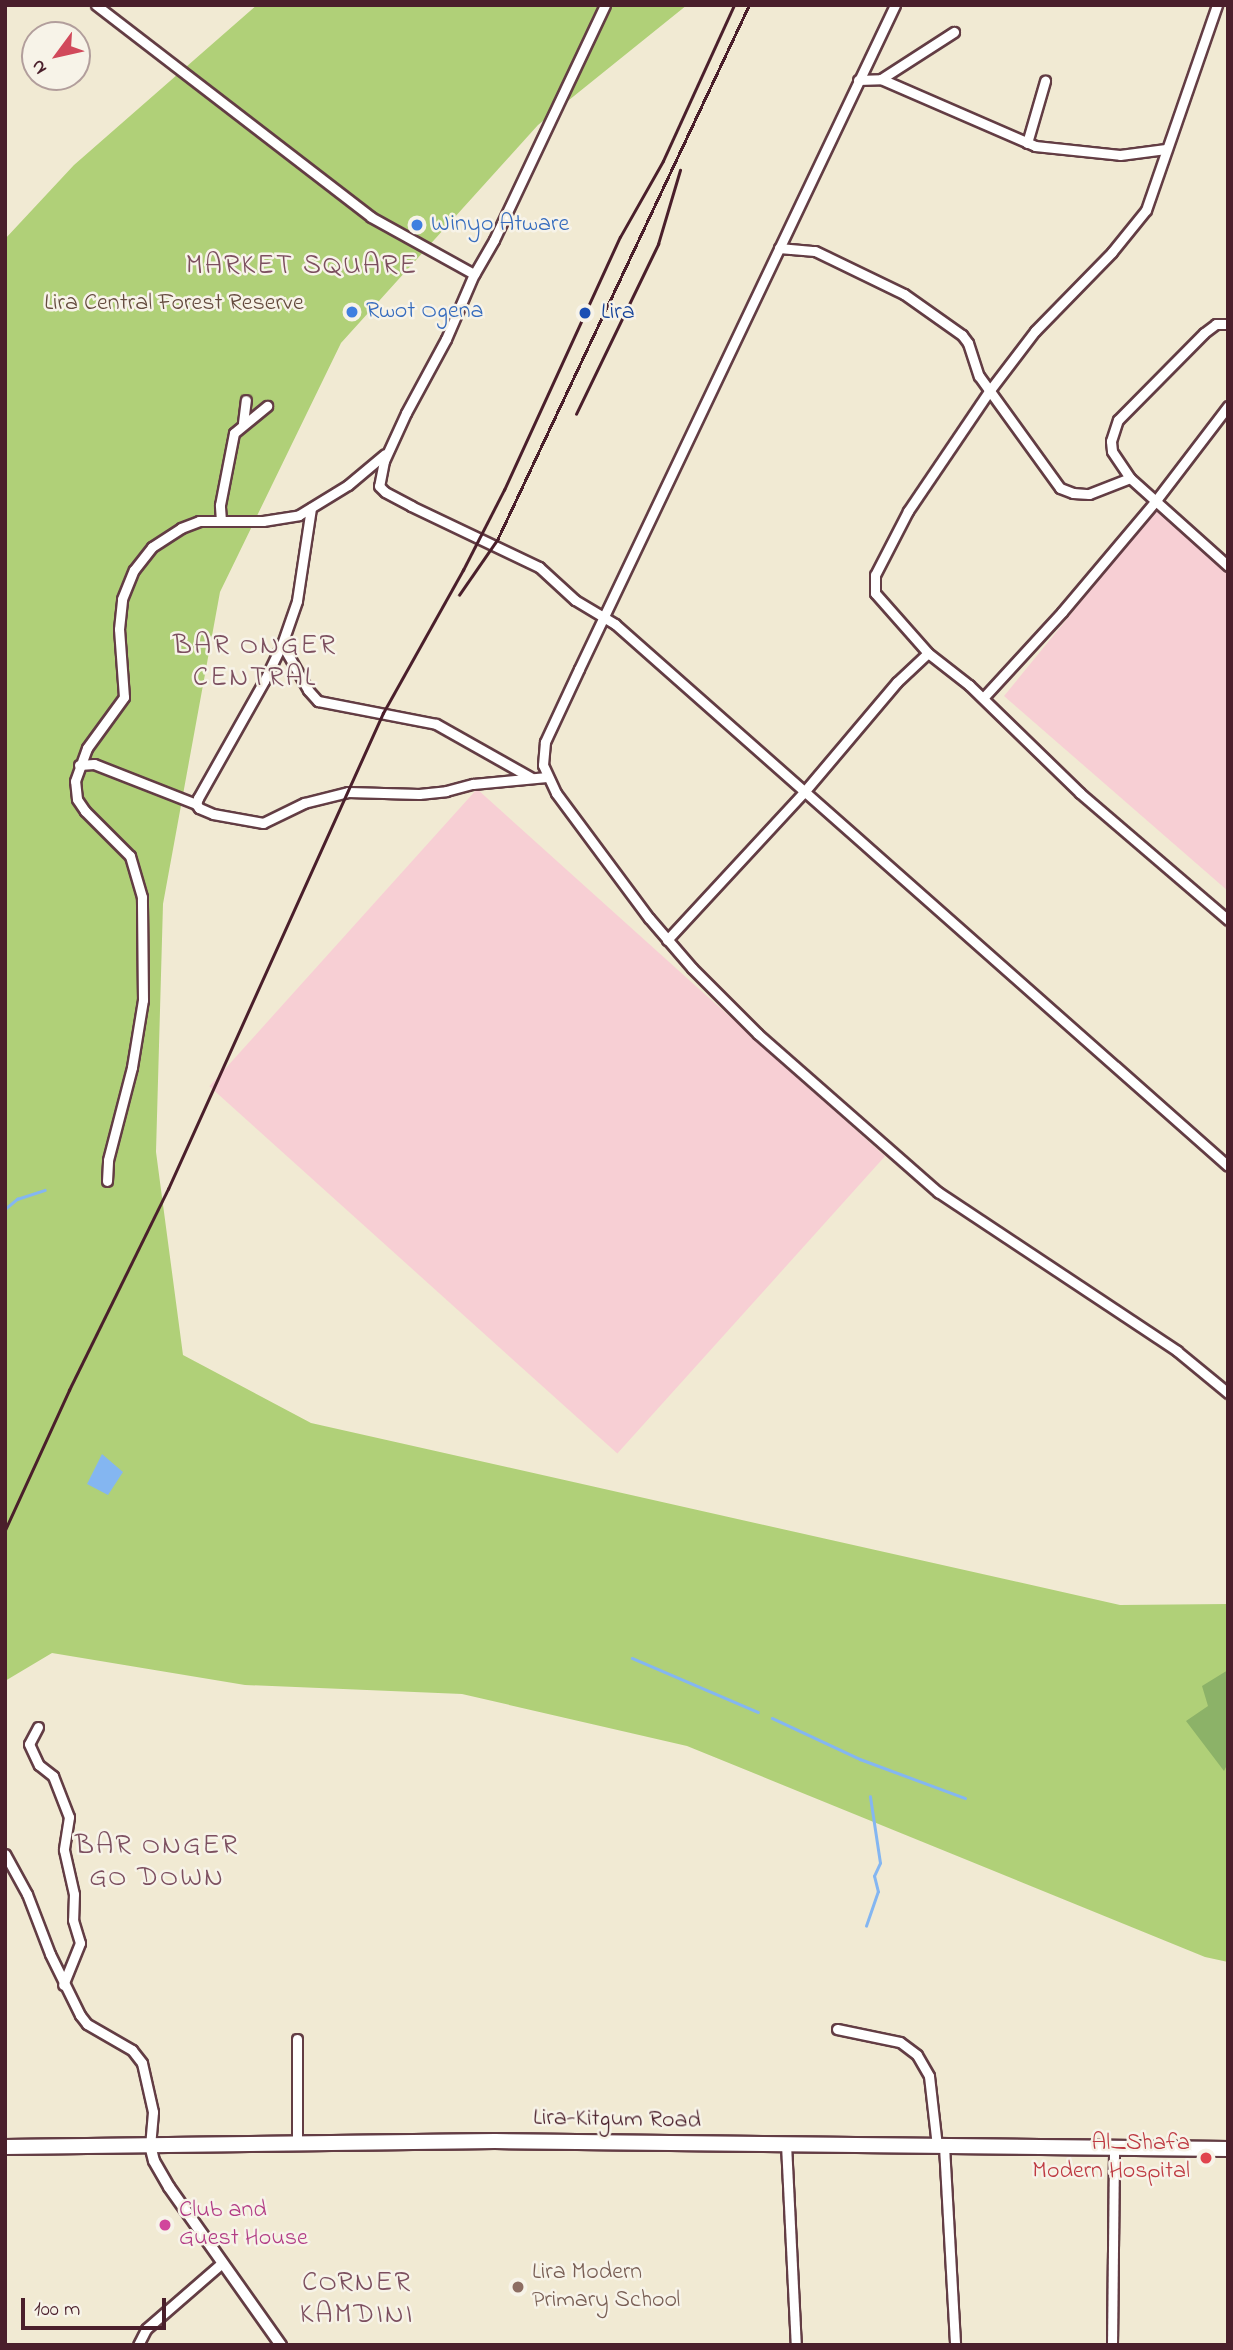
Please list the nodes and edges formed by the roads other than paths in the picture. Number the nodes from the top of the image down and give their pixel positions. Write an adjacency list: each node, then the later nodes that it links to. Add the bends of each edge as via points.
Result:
1 (96, 5): 12 (street, via 371,216)
2 (605, 5): 12 (street)
3 (895, 5): 7 (street)
4 (1217, 5): 10 (street)
5 (954, 32): 6 (street)
6 (881, 79): 7 (street); 9 (street)
7 (858, 80): 11 (street)
8 (1045, 81): 9 (street)
9 (1027, 143): 10 (street, via 1120,155)
10 (1166, 149): 14 (street, via 1138,224 1035,331)
11 (779, 248): 14 (street, via 814,251 904,294 962,335); 25 (street)
12 (474, 274): 19 (street)
13 (1228, 324): 20 (street, via 1216,324 1204,332 1118,420 1112,451)
14 (990, 390): 20 (street, via 1060,488 1088,494); 27 (street, via 908,511 875,575 875,593)
15 (246, 400): 18 (street)
16 (267, 406): 18 (street)
17 (1228, 406): 21 (street)
18 (243, 423): 23 (street, via 232,441)
19 (389, 450): 22 (street); 25 (street, via 380,474 379,486 385,492 540,567 575,600)
20 (1130, 478): 21 (street)
21 (1157, 499): 24 (street); 28 (street)
22 (311, 508): 23 (street, via 263,521); 26 (street, via 298,601)
23 (221, 521): 29 (street, via 181,527 152,547 134,570 122,599 119,629 124,697)
24 (1228, 566)
25 (604, 617): 33 (street, via 545,742 542,752); 34 (street)
26 (282, 644): 32 (street, via 313,698 436,724); 35 (street)
27 (928, 653): 28 (street); 34 (street, via 897,682)
28 (983, 698): 36 (street, via 1080,793)
29 (87, 748): 30 (street); 31 (street)
30 (94, 764): 31 (street); 35 (street)
31 (79, 765): 39 (street, via 77,799 130,856 142,897 143,1000)
32 (530, 777): 33 (street); 35 (street, via 419,794 348,792 304,803 262,822 205,812)
33 (547, 777): 37 (street, via 587,838)
34 (804, 792): 37 (street); 38 (street)
35 (196, 804)
36 (1228, 920)
37 (667, 940): 40 (street, via 758,1034 917,1175 991,1230 1185,1357)
38 (1228, 1166)
39 (107, 1181)
40 (1228, 1393)
41 (38, 1727): 43 (street, via 29,1744 39,1765 54,1776 69,1817 64,1850 80,1943)
42 (5, 1854): 43 (street, via 27,1894)
43 (64, 1985): 48 (street, via 87,2024 132,2050 142,2063 153,2112)
44 (837, 2029): 49 (street, via 900,2042 917,2055 929,2076)
45 (298, 2039): 46 (street)
46 (298, 2143): 47 (main road, Lira-Kitgum Road); 48 (main road, Lira-Kitgum Road)
47 (786, 2144): 49 (main road, Lira-Kitgum Road); 56 (street)
48 (150, 2146): 50 (main road, Lira-Kitgum Road); 53 (street, via 169,2187)
49 (940, 2146): 51 (main road, Lira-Kitgum Road); 57 (street)
50 (5, 2147)
51 (1114, 2147): 52 (main road, Lira-Kitgum Road); 58 (street)
52 (1228, 2149)
53 (222, 2263): 54 (street, via 146,2329); 55 (street)
54 (138, 2345)
55 (281, 2345)
56 (796, 2345)
57 (955, 2345)
58 (1112, 2345)

